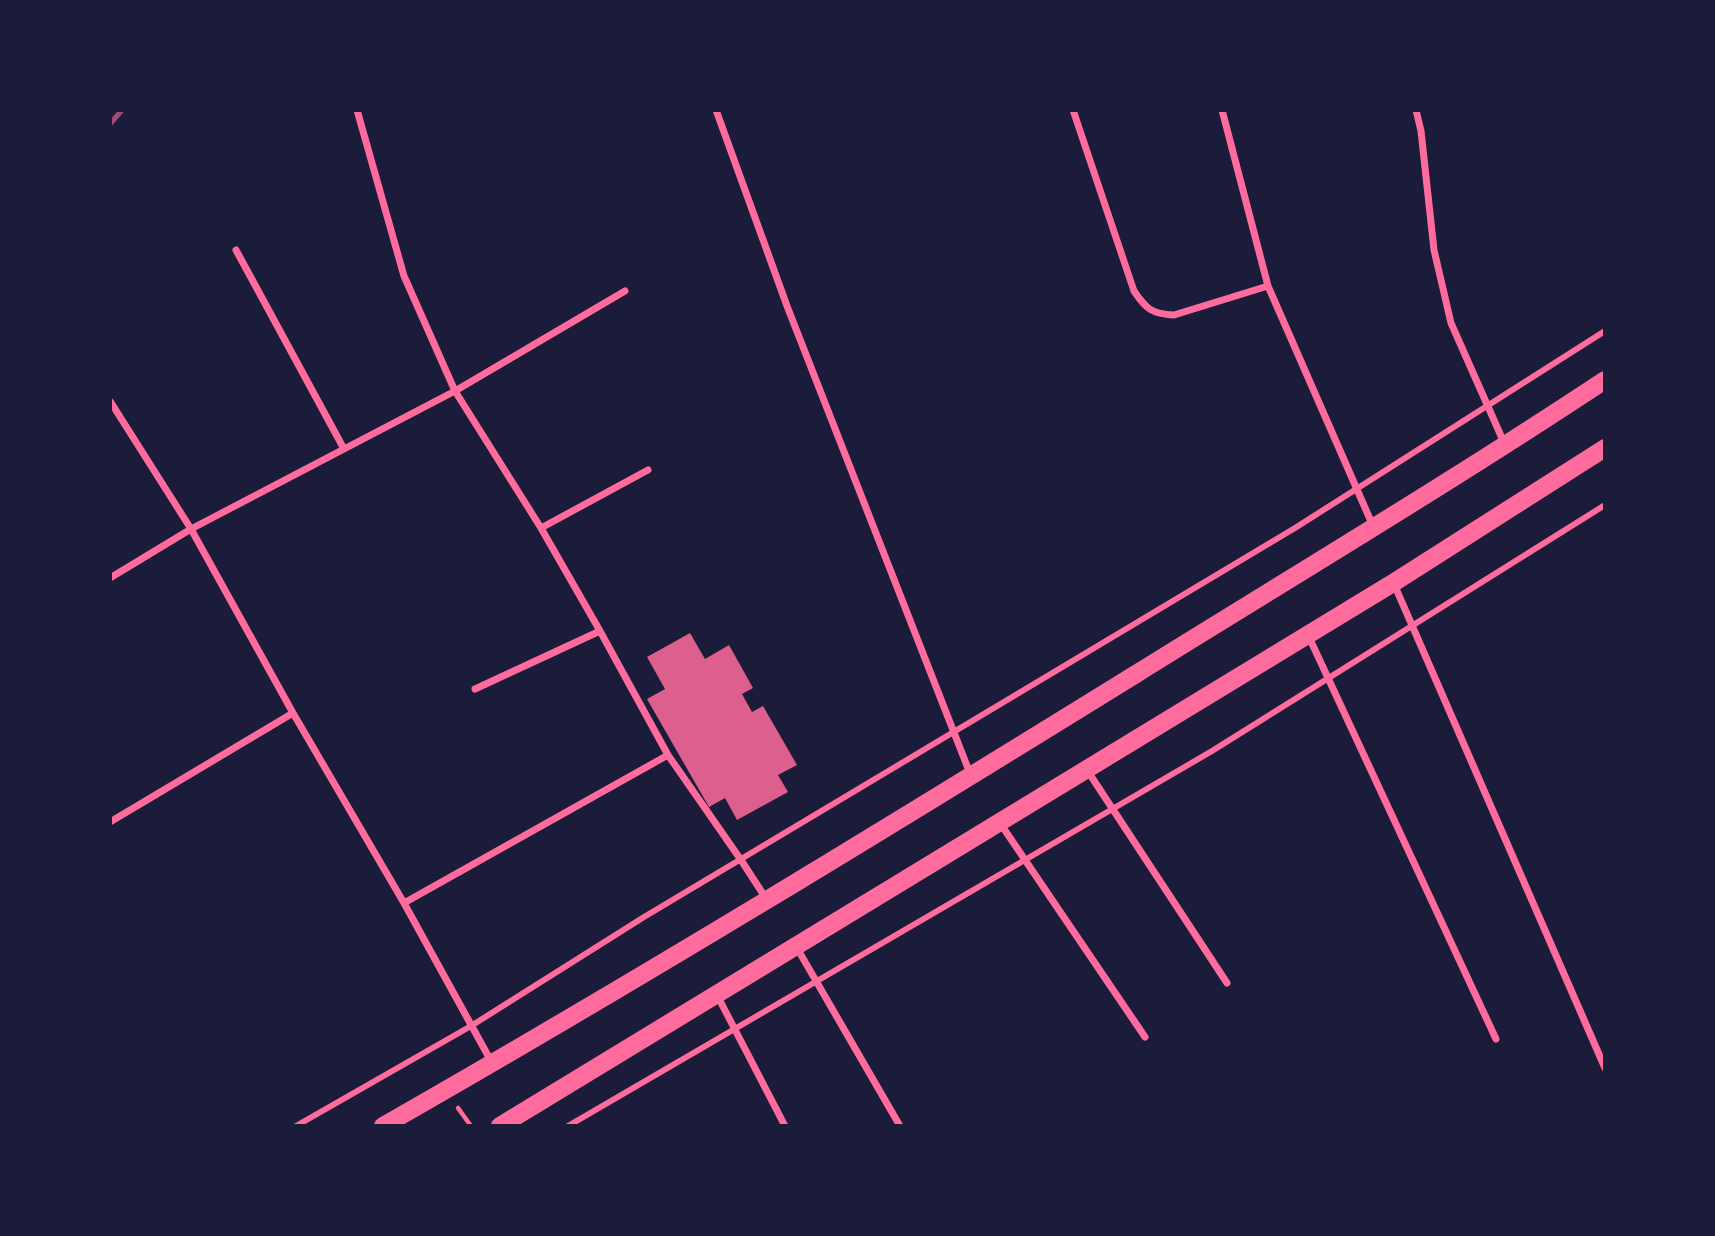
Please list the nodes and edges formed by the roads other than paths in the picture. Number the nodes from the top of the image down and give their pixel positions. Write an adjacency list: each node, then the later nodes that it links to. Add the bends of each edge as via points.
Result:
1 (357, 110): 11 (street, via 404,276)
2 (716, 110): 31 (street, via 787,306)
3 (1073, 110): 7 (street, via 1134,291 1145,307 1174,315)
4 (1222, 110): 7 (street)
5 (1416, 110): 13 (street, via 1434,250 1451,323)
6 (236, 250): 16 (street)
7 (1268, 286): 18 (street)
8 (625, 291): 11 (street)
9 (1605, 331): 13 (street)
10 (1605, 380): 14 (main road)
11 (455, 391): 16 (street); 21 (street)
12 (110, 401): 22 (street)
13 (1487, 405): 14 (street); 18 (street)
14 (1505, 446): 20 (main road)
15 (1605, 448): 24 (main road)
16 (344, 449): 22 (street)
17 (648, 470): 21 (street)
18 (1356, 488): 20 (street); 31 (street)
19 (1605, 505): 25 (street)
20 (1373, 527): 34 (main road)
21 (541, 528): 26 (street)
22 (191, 529): 23 (street); 30 (street)
23 (110, 578)
24 (1393, 583): 25 (street); 27 (main road)
25 (1412, 626): 28 (street); 51 (street)
26 (600, 631): 29 (street); 32 (street)
27 (1308, 634): 28 (street); 33 (main road)
28 (1328, 678): 35 (street); 49 (street)
29 (475, 690)
30 (293, 713): 36 (street); 41 (street)
31 (954, 731): 34 (street); 38 (street)
32 (668, 755): 38 (street); 41 (street)
33 (1087, 769): 35 (street); 37 (main road)
34 (971, 776): 40 (main road)
35 (1113, 809): 39 (street); 44 (street)
36 (110, 822)
37 (1000, 822): 39 (street); 42 (main road)
38 (741, 860): 40 (street); 46 (street)
39 (1025, 860): 43 (street); 48 (street)
40 (767, 900): 50 (main road)
41 (404, 903): 46 (street)
42 (796, 946): 43 (street); 45 (main road)
43 (816, 981): 47 (street); 57 (street)
44 (1227, 983)
45 (716, 994): 47 (street); 54 (main road)
46 (471, 1026): 50 (street); 52 (street)
47 (734, 1029): 55 (street); 56 (street)
48 (1145, 1037)
49 (1496, 1039)
50 (493, 1063): 53 (main road)
51 (1605, 1068)
52 (296, 1126)
53 (383, 1126)
54 (500, 1126)
55 (568, 1126)
56 (785, 1126)
57 (900, 1126)

